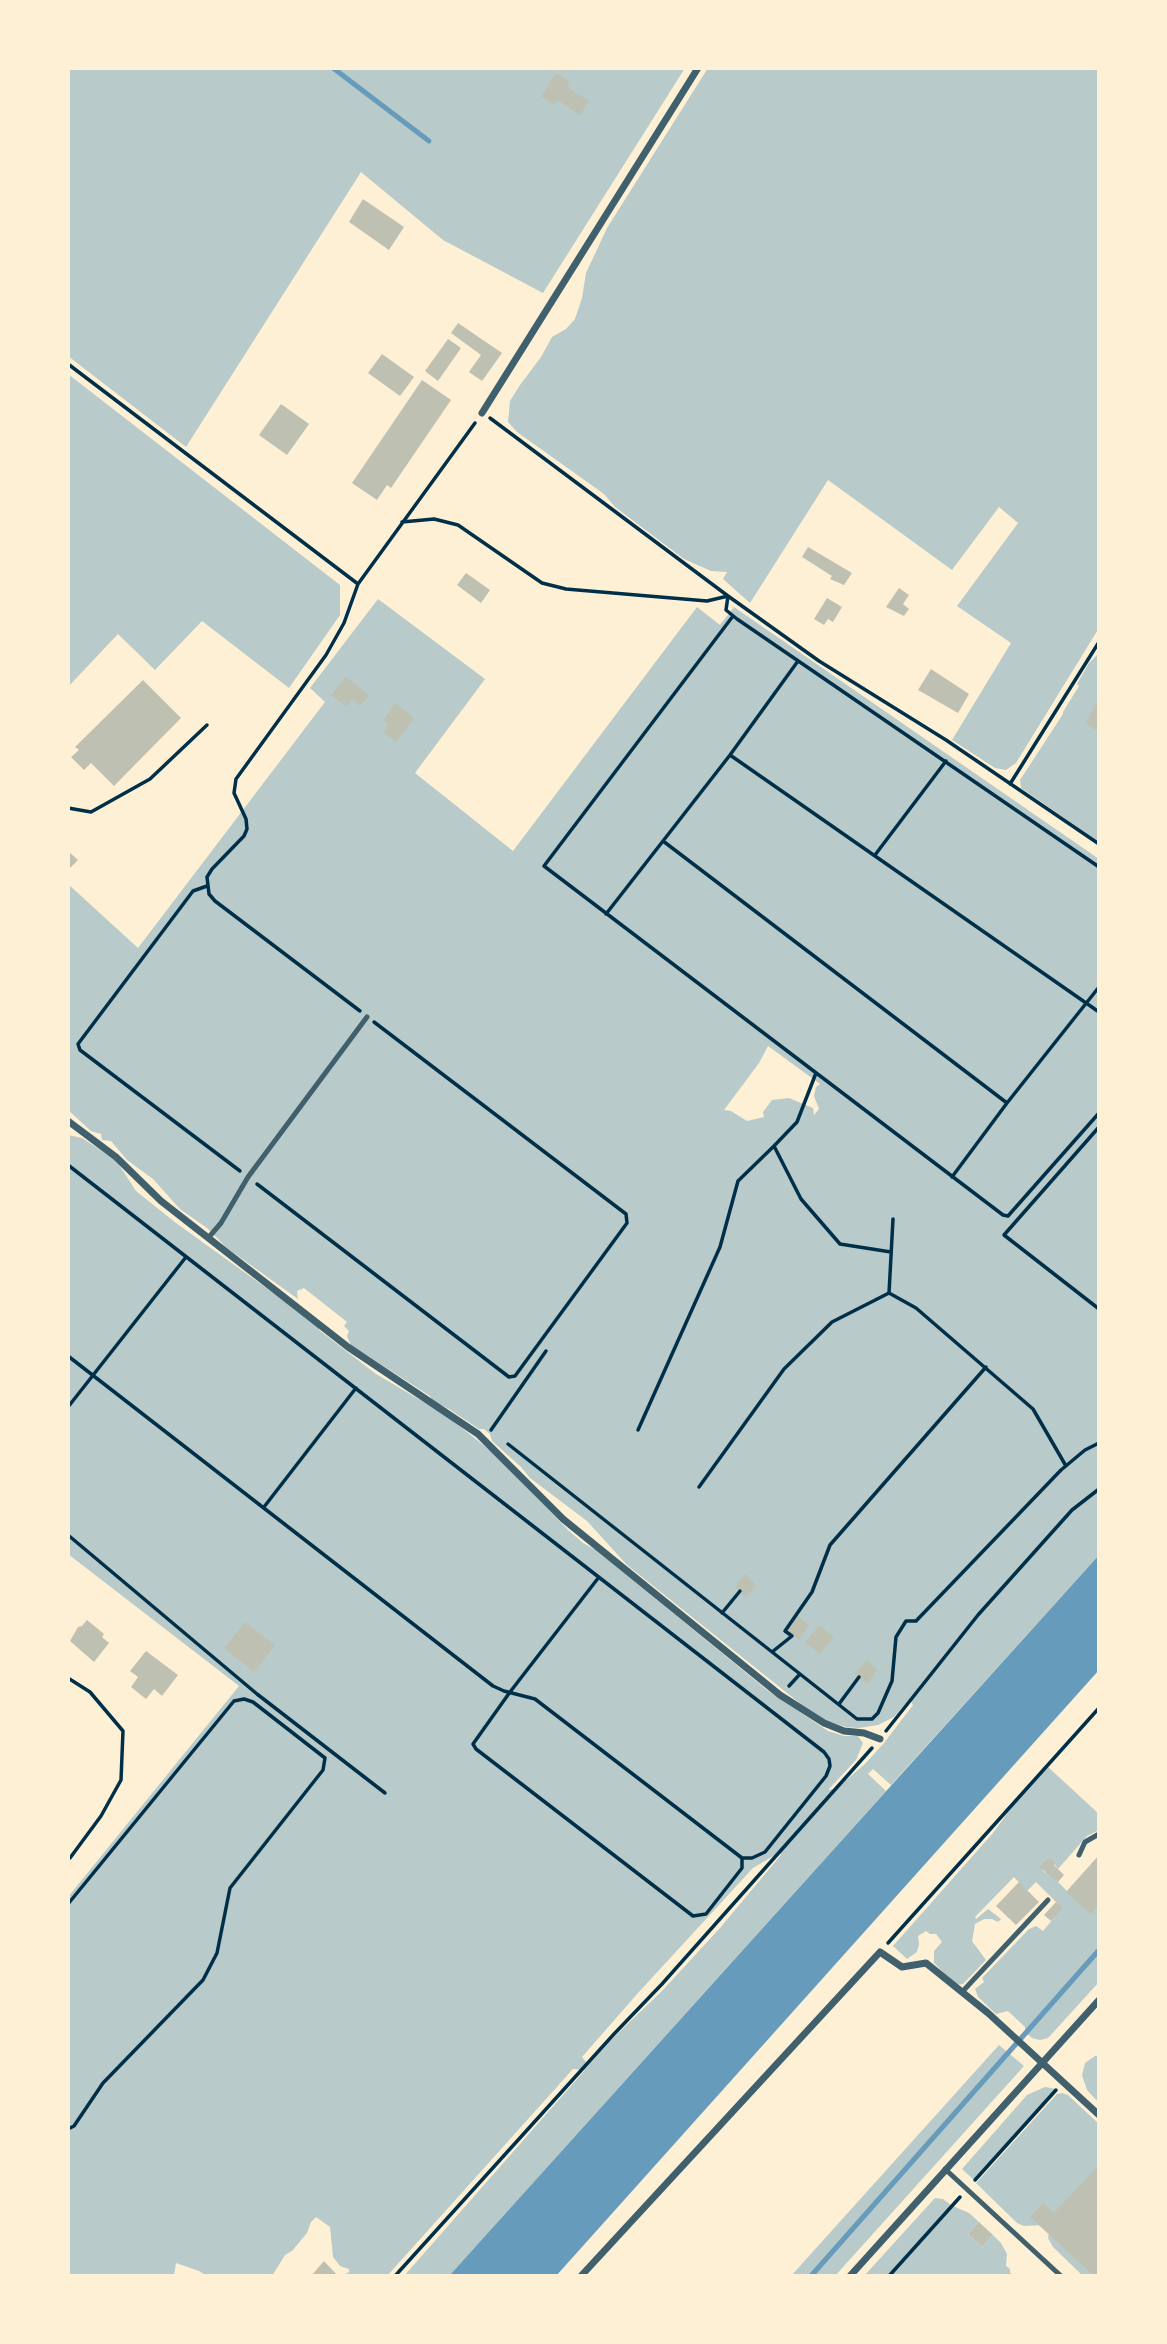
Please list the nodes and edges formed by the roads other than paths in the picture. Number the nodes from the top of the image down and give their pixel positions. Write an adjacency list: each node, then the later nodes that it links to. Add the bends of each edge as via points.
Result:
1 (698, 68): 2 (street)
2 (482, 413)
3 (367, 1017): 5 (lane)
4 (68, 1121): 5 (street)
5 (209, 1237): 6 (street, via 348,1347 478,1434 562,1519 780,1695 824,1723)
6 (880, 1739)
7 (1099, 1834): 8 (lane, via 1085,1842)
8 (1079, 1854)
9 (1048, 1900): 10 (lane)
10 (962, 1992): 12 (street); 16 (street, via 926,1963 902,1967 880,1952)
11 (1099, 2000): 12 (street)
12 (1042, 2062): 13 (street); 14 (street)
13 (1099, 2115)
14 (946, 2169): 15 (street); 17 (lane)
15 (851, 2275)
16 (581, 2276)
17 (1061, 2276)

